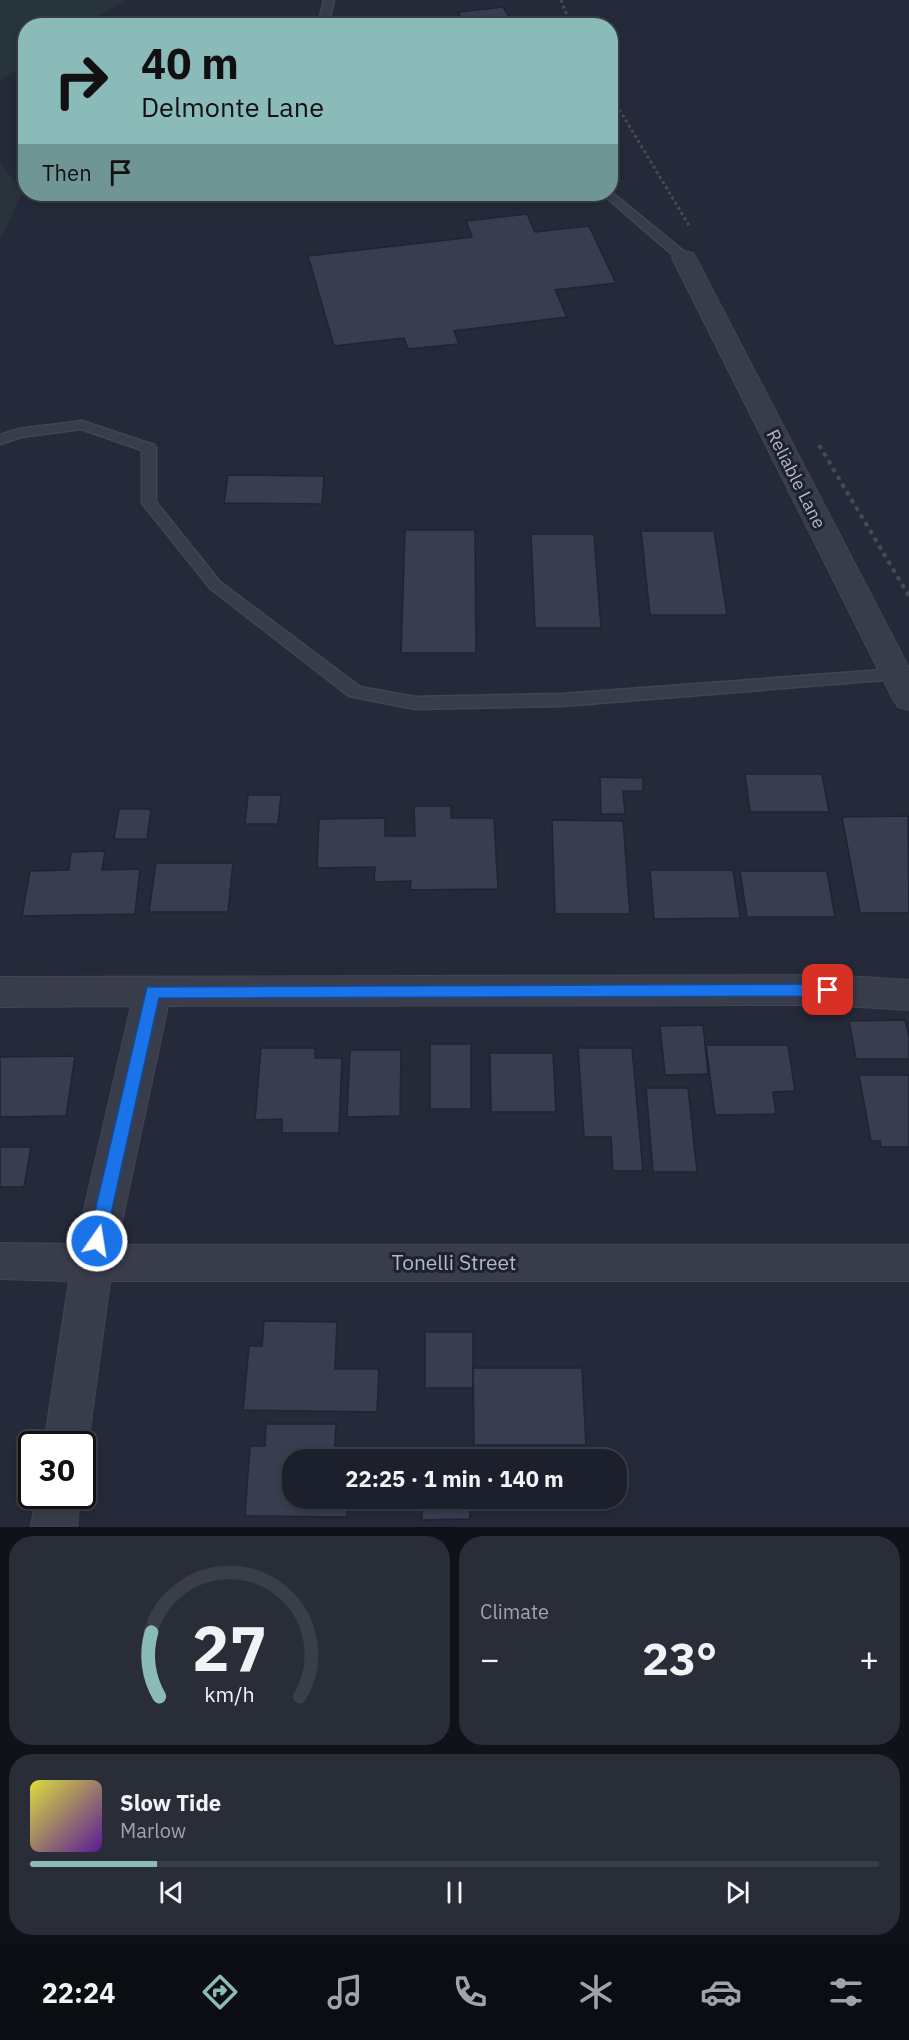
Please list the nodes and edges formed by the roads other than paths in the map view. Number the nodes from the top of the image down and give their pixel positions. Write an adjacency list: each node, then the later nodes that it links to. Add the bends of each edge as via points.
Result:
1 (329, 0): 2 (lane)
2 (325, 18)
3 (618, 201): 4 (lane)
4 (684, 258): 6 (street, Reliable Lane)
5 (0, 440): 6 (lane, via 19,433 82,424 149,448 149,503 215,585 355,692 415,703 562,700)
6 (896, 674): 7 (street, Reliable Lane)
7 (909, 699)
8 (0, 992): 9 (street)
9 (153, 992): 10 (street, via 828,990); 12 (street)
10 (909, 995)
11 (0, 1261): 12 (street, Tonelli Street)
12 (92, 1263): 13 (street, Tonelli Street); 14 (street)
13 (909, 1263)
14 (68, 1431)
15 (56, 1509): 16 (street)
16 (54, 1527)

